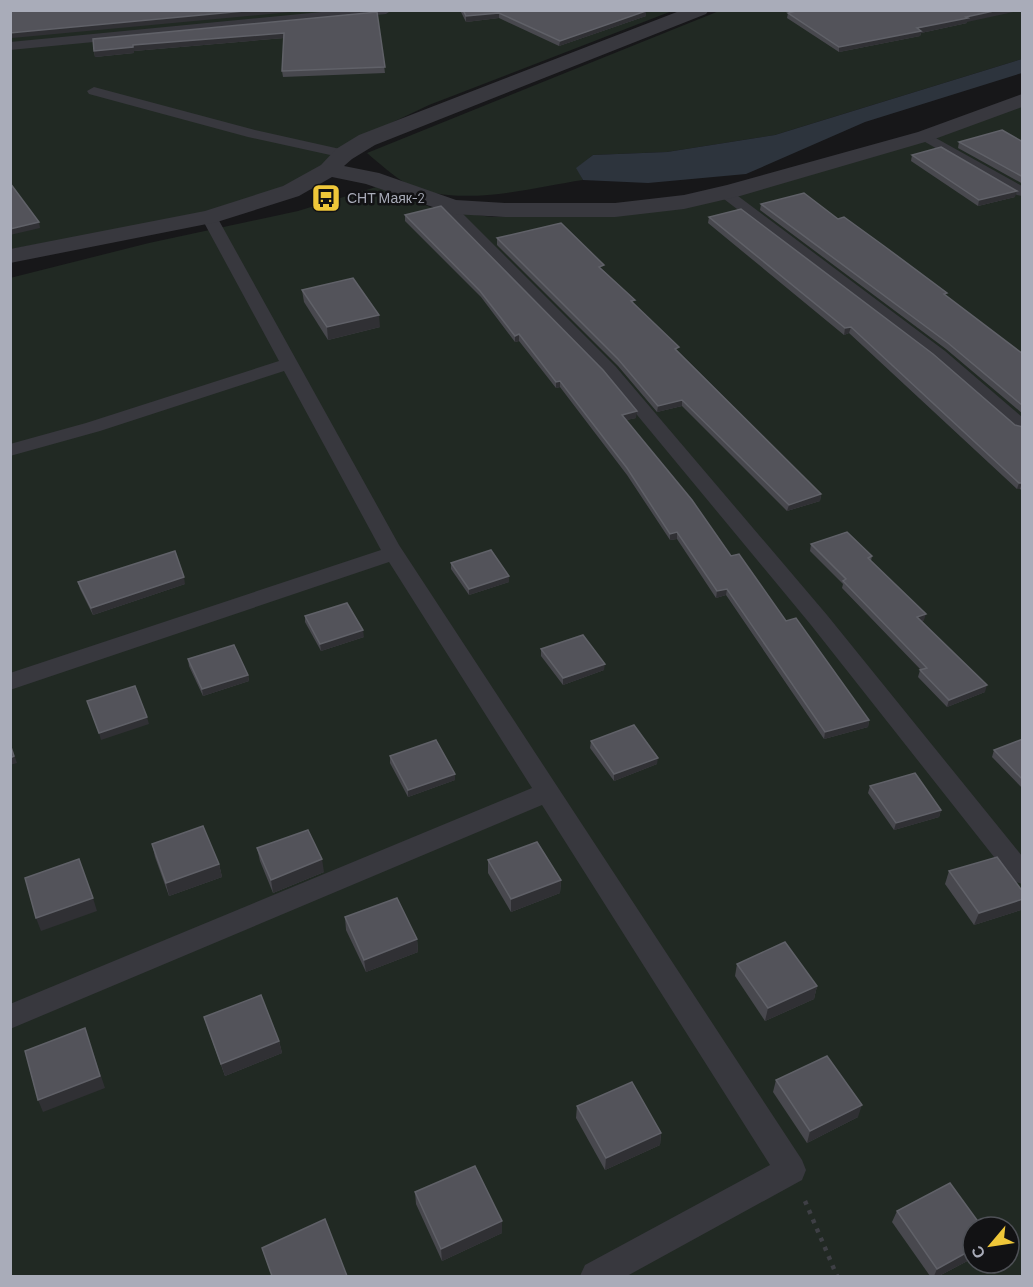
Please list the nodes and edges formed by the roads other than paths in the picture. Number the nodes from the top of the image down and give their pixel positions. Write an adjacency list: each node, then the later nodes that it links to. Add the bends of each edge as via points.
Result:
1 (386, 10): 3 (lane)
2 (700, 10): 7 (street, via 367,140)
3 (10, 46)
4 (94, 91): 7 (lane)
5 (1023, 100): 6 (street)
6 (925, 136): 9 (lane); 10 (street)
7 (344, 154): 8 (street)
8 (329, 170): 11 (street, via 370,178); 12 (street, via 291,191)
9 (1023, 192)
10 (725, 193): 11 (street, via 615,210 505,210); 15 (lane, via 939,355)
11 (445, 204): 20 (lane, via 610,371 819,620)
12 (209, 217): 13 (street); 14 (lane)
13 (10, 256)
14 (289, 364): 16 (lane); 17 (lane)
15 (1023, 426)
16 (10, 450)
17 (393, 553): 18 (lane); 19 (lane)
18 (10, 682)
19 (548, 792): 21 (lane); 22 (lane, via 791,1170)
20 (1023, 874)
21 (10, 1017)
22 (596, 1276)

